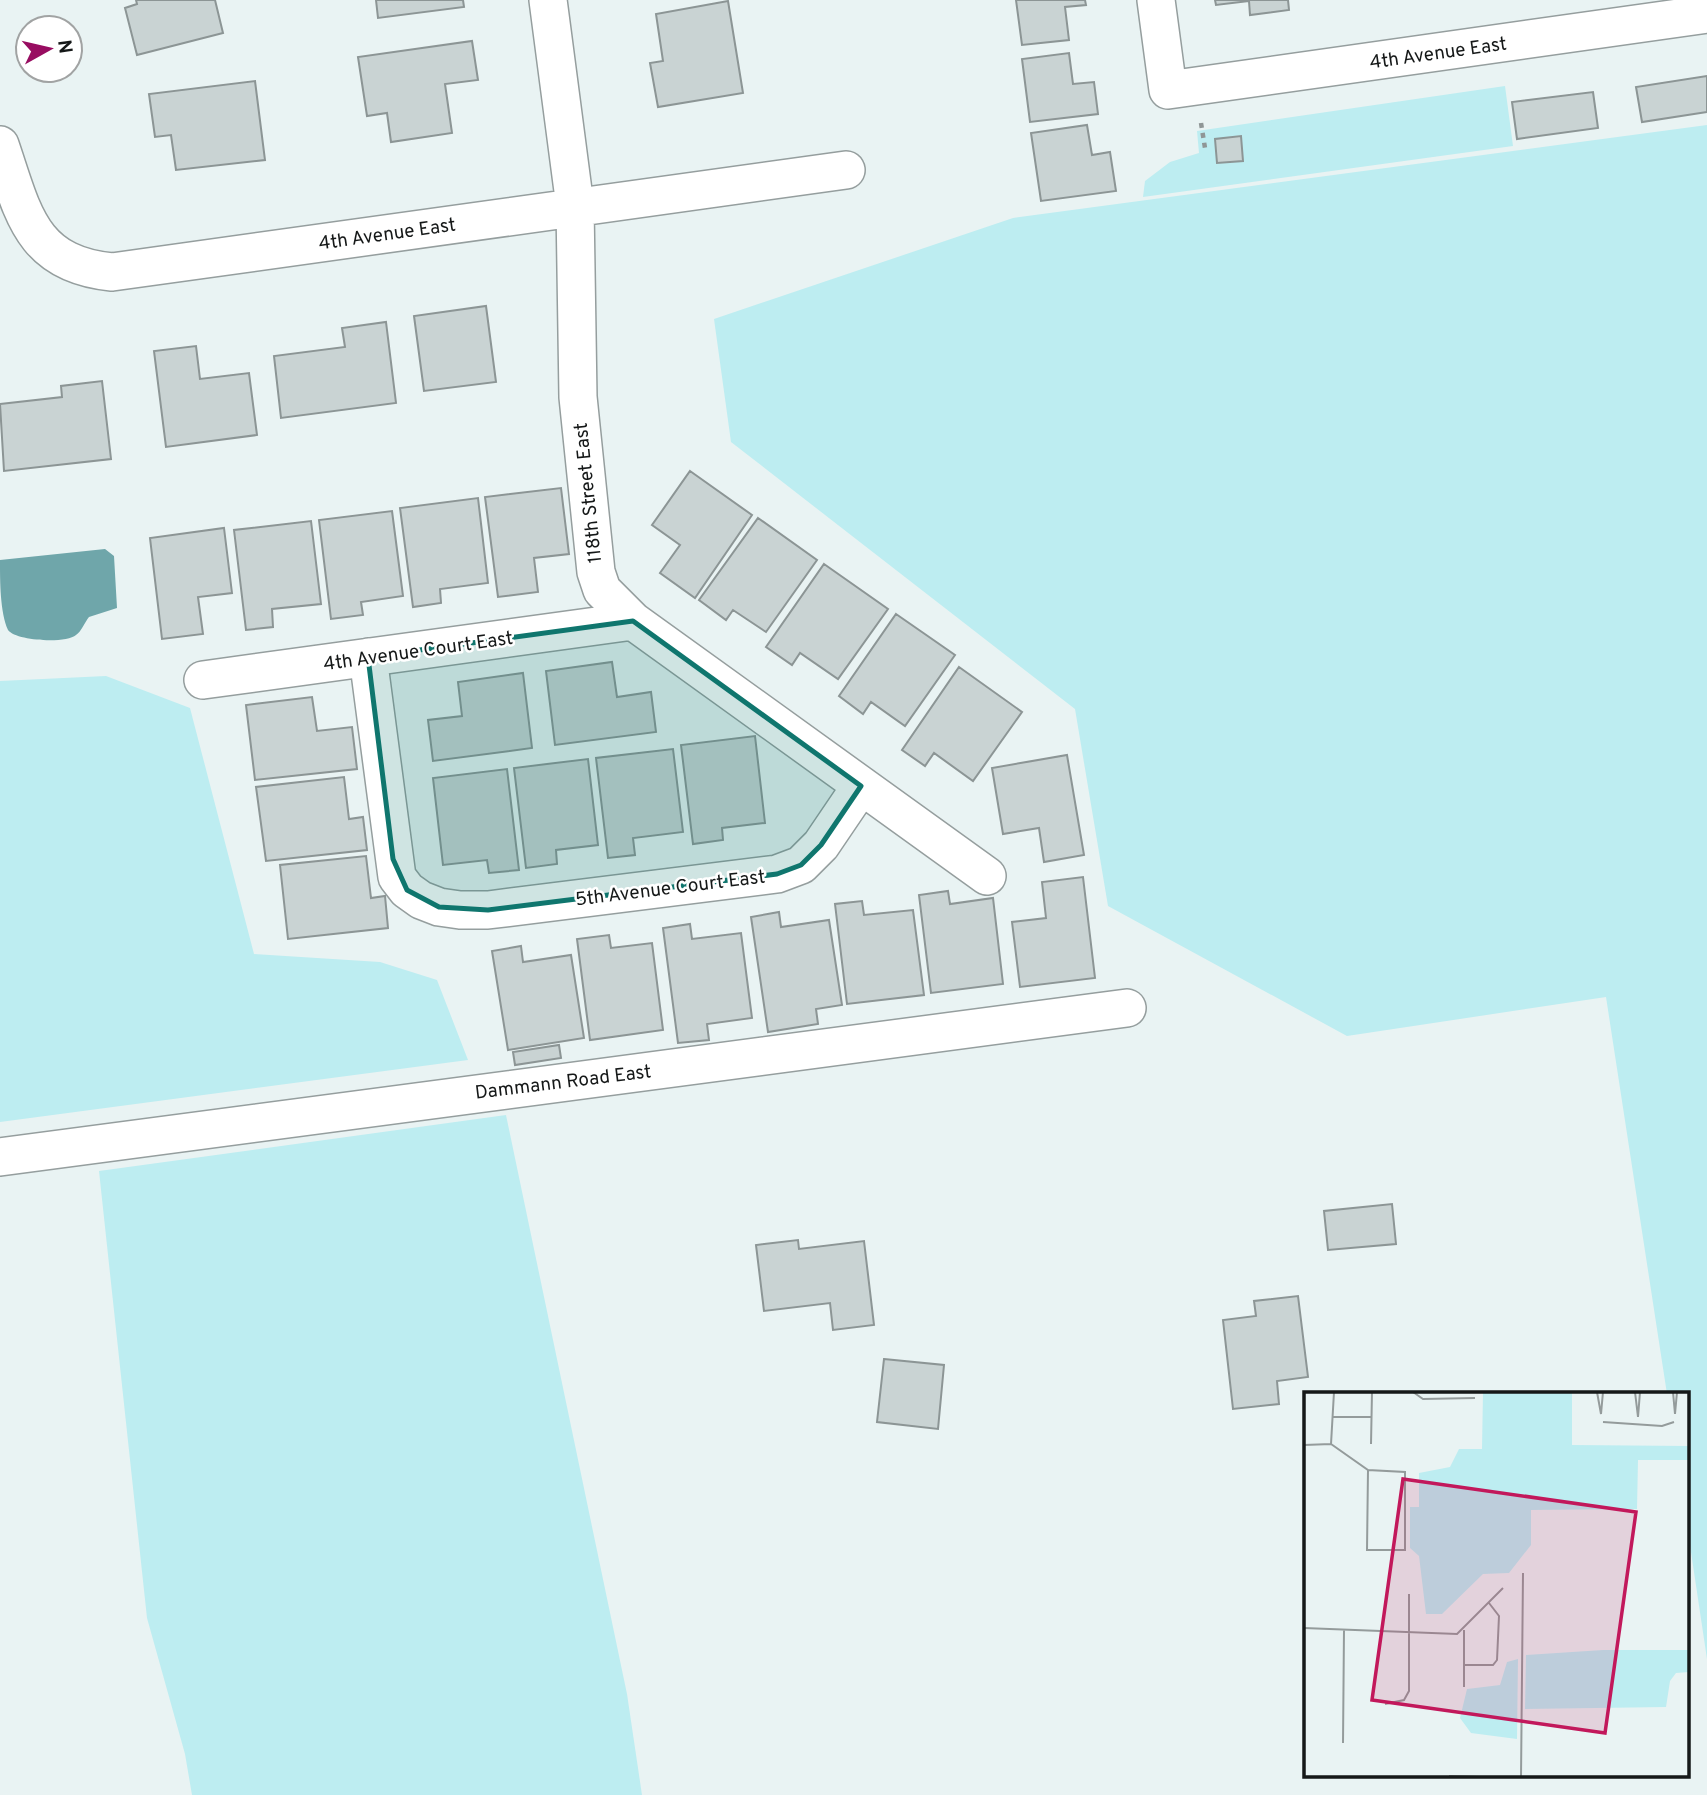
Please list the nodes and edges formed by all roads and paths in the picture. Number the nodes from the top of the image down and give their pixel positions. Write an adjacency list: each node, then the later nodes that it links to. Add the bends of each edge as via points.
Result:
1 (548, 0): 8 (street, 118th Street East)
2 (1156, 0): 3 (street, 4th Avenue East, via 1168,89)
3 (1707, 14)
4 (1201, 122): 6 (path)
5 (0, 145): 8 (street, 4th Avenue East, via 17,201 40,240 58,257 84,269 111,272)
6 (1205, 148)
7 (846, 170): 8 (street, 4th Avenue East)
8 (575, 206): 9 (street, 118th Street East, via 578,397 596,572 602,590)
9 (633, 621): 10 (street, 4th Avenue Court East); 12 (street, 118th Street East)
10 (368, 657): 11 (street, 4th Avenue Court East); 12 (street, 5th Avenue Court East, via 397,877 407,890 439,907 488,910 777,874 801,865 821,845)
11 (203, 680)
12 (861, 786): 13 (street, 118th Street East)
13 (986, 876)
14 (1126, 1008): 15 (street, Dammann Road East)
15 (0, 1157)

